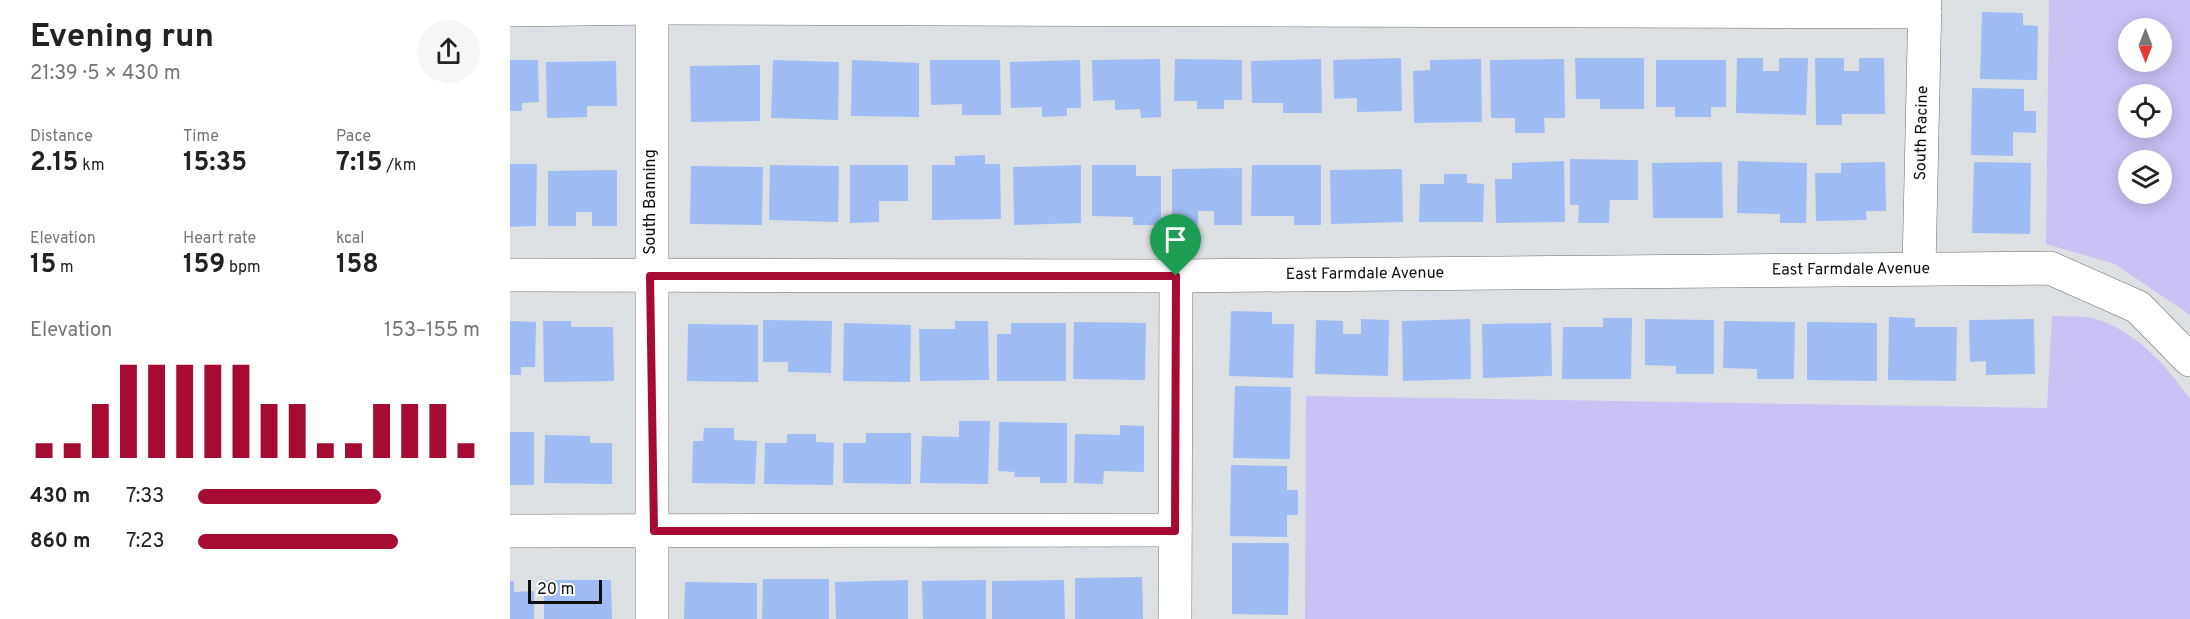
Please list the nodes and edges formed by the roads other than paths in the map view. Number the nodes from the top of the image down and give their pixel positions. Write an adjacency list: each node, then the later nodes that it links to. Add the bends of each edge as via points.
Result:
1 (652, 4): 2 (street); 3 (street); 6 (street, South Banning)
2 (1925, 6): 4 (street, South Racine)
3 (510, 10)
4 (1919, 267): 7 (street, East Farmdale Avenue); 8 (street, East Farmdale Avenue, via 2050,268 2138,307)
5 (510, 276): 6 (street, East Farmdale Avenue)
6 (650, 276): 7 (street, East Farmdale Avenue); 10 (street, South Banning)
7 (1176, 276): 11 (street)
8 (2190, 360)
9 (510, 531): 10 (street)
10 (654, 531): 11 (street); 12 (street, South Banning)
11 (1175, 531): 13 (street)
12 (652, 619)
13 (1175, 619)

